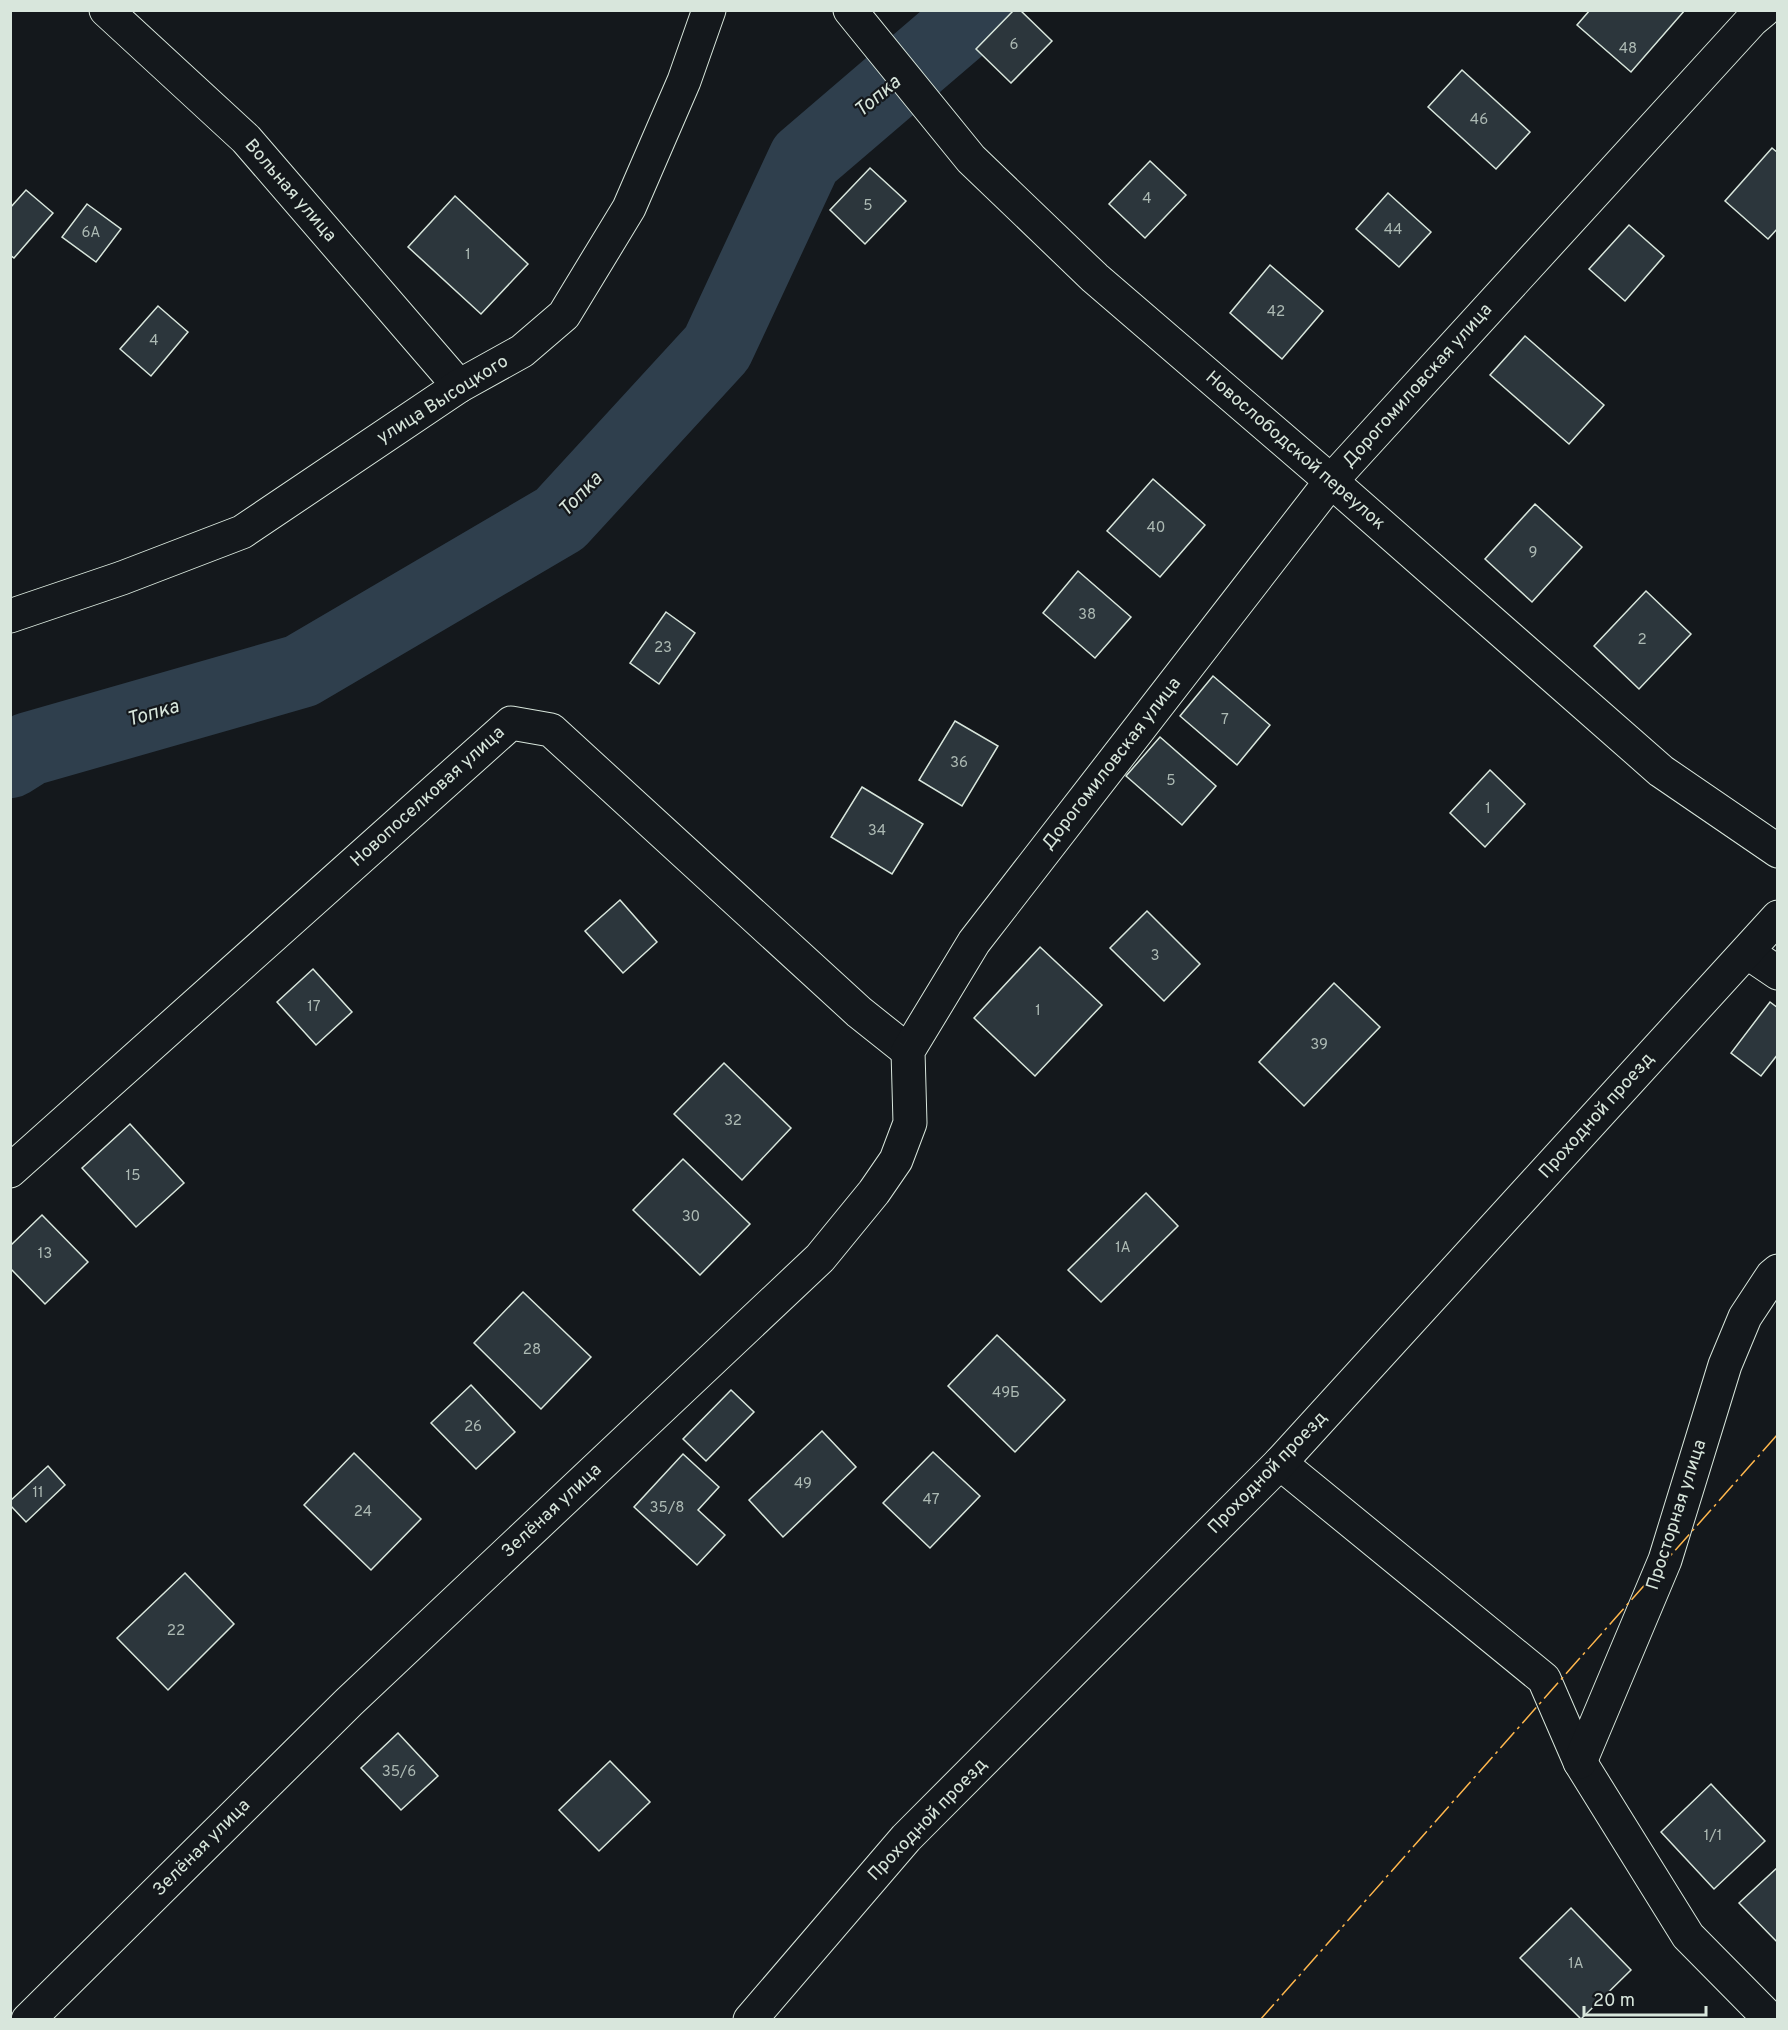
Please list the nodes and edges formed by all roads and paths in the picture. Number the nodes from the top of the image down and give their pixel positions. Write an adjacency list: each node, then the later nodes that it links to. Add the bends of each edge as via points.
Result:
1 (106, 10): 5 (street, Вольная улица, via 246,139)
2 (710, 10): 5 (street, улица Высоцкого, via 629,208 564,315 522,351)
3 (850, 10): 6 (street, Новослободской переулок, via 980,167 1095,278)
4 (1758, 15): 6 (street, Дорогомиловская улица)
5 (459, 386): 7 (street, улица Высоцкого, via 242,532)
6 (1331, 481): 8 (street, Новослободской переулок, via 1660,771); 12 (street, Дорогомиловская улица, via 974,942)
7 (10, 616)
8 (1778, 851)
9 (1778, 917): 10 (street, Проходной проезд)
10 (1746, 952): 11 (street); 15 (street, Проходной проезд)
11 (1778, 973)
12 (908, 1051): 13 (street, Новопоселковая улица, via 859,1012 551,730 510,723); 17 (street, Зелёная улица, via 910,1123 896,1160 820,1258 350,1702)
13 (10, 1171)
14 (1778, 1271): 16 (street, Просторная улица, via 1745,1317 1725,1365 1665,1560)
15 (1280, 1464): 16 (street, via 1544,1679); 18 (street, Проходной проезд, via 906,1838)
16 (1580, 1762): 19 (street, via 1688,1936)
17 (28, 2019)
18 (750, 2019)
19 (1771, 2019)

